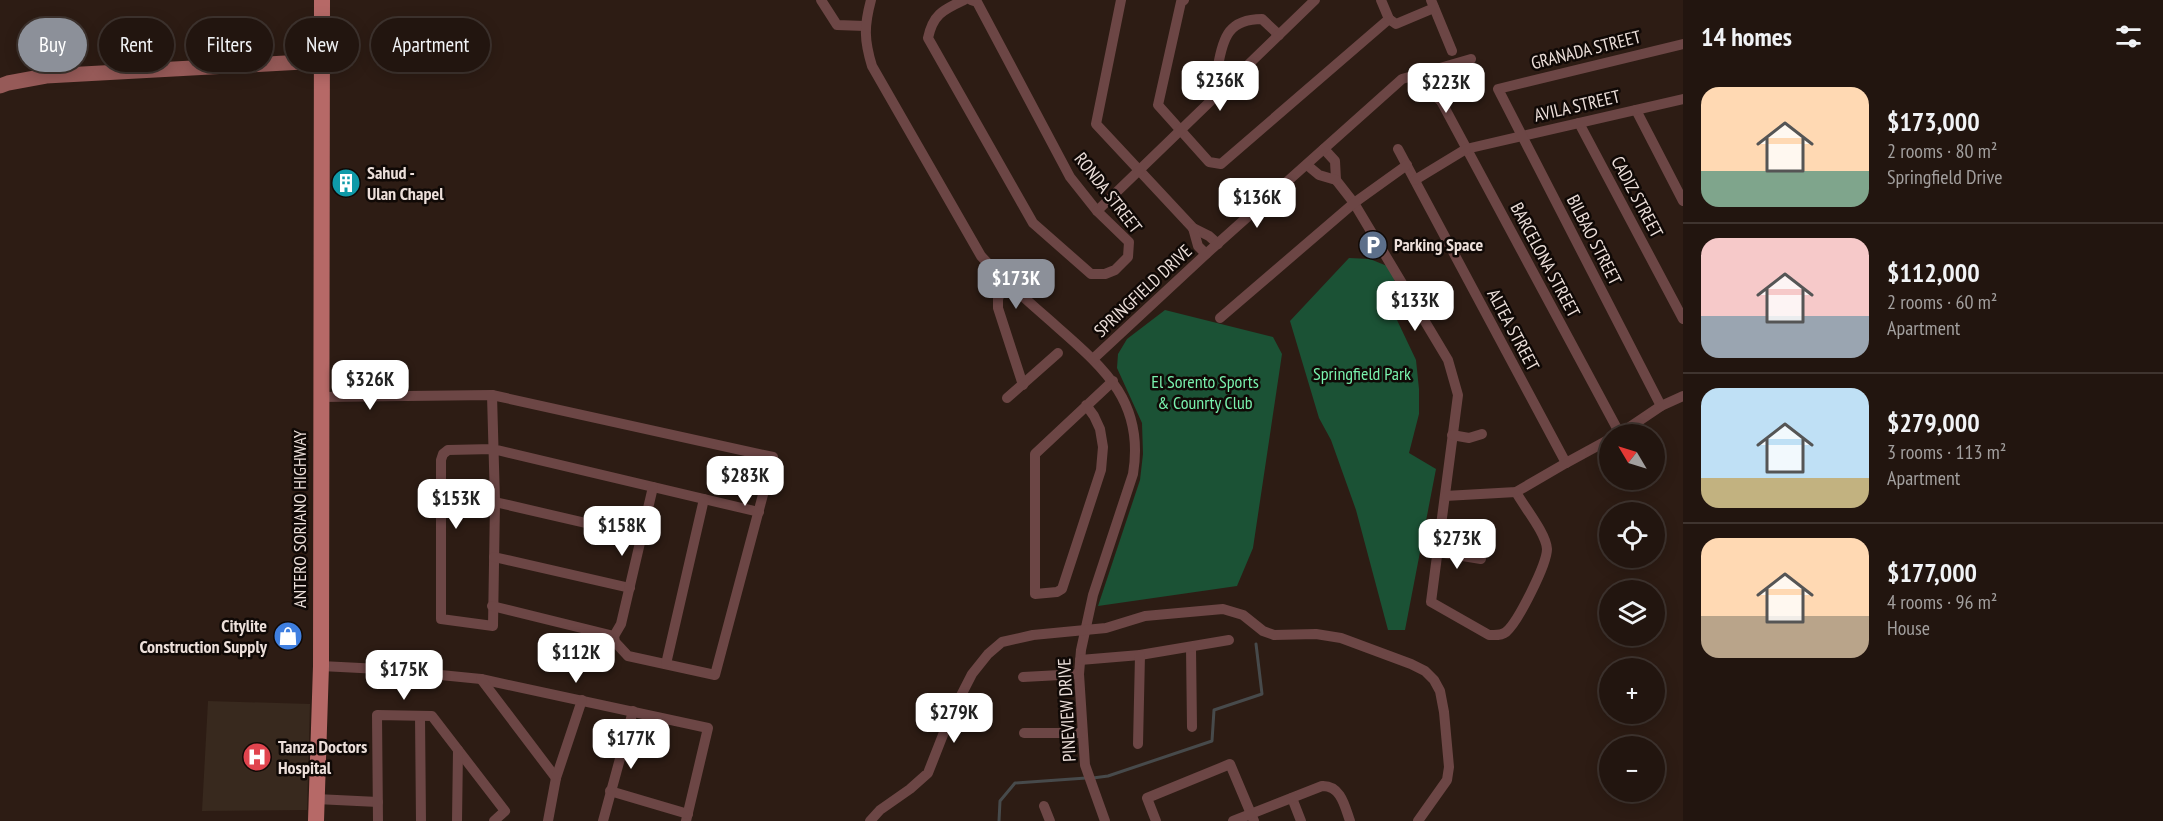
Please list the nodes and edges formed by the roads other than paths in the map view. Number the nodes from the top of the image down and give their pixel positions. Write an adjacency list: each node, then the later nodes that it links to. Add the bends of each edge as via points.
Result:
1 (322, 0): 11 (main road, ANTERO SORIANO HIGHWAY)
2 (821, 0): 13 (street, via 837,25)
3 (871, 0): 13 (street, SPRINGFIELD DRIVE)
4 (964, 0): 41 (street, RONDA STREET, via 941,11 931,24 928,38 1033,223 1090,274 1115,270 1128,257 1129,242)
5 (971, 0): 41 (street, RONDA STREET, via 977,2 1070,177)
6 (1121, 0): 36 (street, via 1096,124)
7 (1184, 0): 29 (street, via 1158,105)
8 (1316, 0): 14 (street)
9 (1381, 0): 12 (street)
10 (1433, 4): 12 (street, via 1395,24); 16 (street)
11 (322, 18)
12 (1389, 19): 29 (street, via 1221,164 1209,162)
13 (865, 26): 45 (street, SPRINGFIELD DRIVE, via 872,66 981,256)
14 (1279, 35): 22 (street); 22 (street, via 1262,19 1246,19 1229,32 1218,66)
15 (1683, 44): 24 (street, GRANADA STREET)
16 (1452, 51)
17 (1472, 58): 19 (street, SPRINGFIELD DRIVE)
18 (285, 63): 23 (street, via 46,76)
19 (1440, 69): 21 (street, SPRINGFIELD DRIVE); 26 (street, BARCELONA STREET, via 1445,88)
20 (321, 72): 54 (main road, ANTERO SORIANO HIGHWAY)
21 (1423, 73): 26 (street, BARCELONA STREET, via 1430,92); 31 (street, SPRINGFIELD DRIVE, via 1402,79)
22 (1231, 82): 29 (street)
23 (0, 86)
24 (1498, 89): 30 (street, BILBAO STREET)
25 (1683, 99): 27 (street, AVILA STREET)
26 (1441, 100): 33 (street, BARCELONA STREET)
27 (1636, 110): 28 (street, AVILA STREET); 39 (street)
28 (1579, 123): 30 (street, AVILA STREET); 47 (street, CADIZ STREET)
29 (1180, 130): 36 (street)
30 (1522, 136): 33 (street, AVILA STREET); 57 (street, BILBAO STREET)
31 (1324, 149): 34 (street, SPRINGFIELD DRIVE); 37 (street, via 1335,161)
32 (1398, 149): 35 (street, ALTEA STREET)
33 (1466, 149): 38 (street, AVILA STREET); 58 (street, BARCELONA STREET)
34 (1307, 165): 37 (street, via 1319,175); 43 (street, SPRINGFIELD DRIVE)
35 (1407, 165): 38 (street, ALTEA STREET); 40 (street)
36 (1138, 171): 41 (street); 42 (street)
37 (1336, 180): 40 (street)
38 (1415, 180): 64 (street, ALTEA STREET)
39 (1683, 201)
40 (1354, 203): 46 (street); 61 (street, via 1448,360 1458,394)
41 (1098, 211)
42 (1192, 228): 43 (street); 44 (street, via 1198,246)
43 (1218, 244): 44 (street, SPRINGFIELD DRIVE)
44 (1206, 254): 49 (street, SPRINGFIELD DRIVE)
45 (1005, 281): 49 (street, SPRINGFIELD DRIVE); 51 (street, via 998,308)
46 (1220, 318)
47 (1683, 319)
48 (1058, 353): 51 (street)
49 (1093, 359): 50 (street, SPRINGFIELD DRIVE)
50 (1113, 381): 56 (street); 77 (street, SPRINGFIELD DRIVE, via 1131,417 1136,459)
51 (1023, 385): 55 (street)
52 (492, 395): 54 (street); 63 (street); 70 (street, via 773,458)
53 (1683, 396): 57 (street)
54 (320, 397): 84 (main road, ANTERO SORIANO HIGHWAY)
55 (1007, 398)
56 (1086, 405): 56 (street, via 1035,454 1035,594 1062,589 1101,470 1100,429)
57 (1661, 406): 59 (street)
58 (1614, 424)
59 (1634, 424)
60 (1482, 434): 61 (street, via 1469,438)
61 (1452, 435): 67 (street)
62 (1599, 446): 64 (street)
63 (494, 450): 65 (street); 69 (street); 76 (street, via 448,450 441,460 441,619 493,627)
64 (1566, 462): 66 (street)
65 (653, 487): 68 (street); 71 (street)
66 (1515, 492): 67 (street); 72 (street, via 1547,550 1528,598 1507,631 1489,635 1431,602)
67 (1445, 496): 72 (street)
68 (704, 499): 70 (street); 83 (street)
69 (495, 502): 71 (street); 73 (street)
70 (759, 512): 83 (street, via 715,675)
71 (642, 536): 75 (street)
72 (1438, 552): 74 (street)
73 (494, 557): 75 (street); 76 (street)
74 (1481, 559)
75 (630, 588): 78 (street)
76 (492, 606): 78 (street)
77 (1085, 631): 82 (street, PINEVIEW DRIVE); 111 (street, via 1002,642 988,654 962,693 928,773); 118 (street, via 1145,616 1223,609 1243,615 1274,635 1330,636 1425,671 1440,691 1449,767 1447,780)
78 (614, 636): 83 (street, via 628,656)
79 (1229, 640): 80 (street)
80 (1191, 648): 81 (street); 91 (street)
81 (1140, 656): 82 (street); 94 (street)
82 (1080, 660): 85 (street, PINEVIEW DRIVE)
83 (666, 664)
84 (321, 666): 87 (street); 99 (main road, ANTERO SORIANO HIGHWAY)
85 (1079, 674): 86 (street); 93 (street, PINEVIEW DRIVE)
86 (1023, 677)
87 (482, 679): 88 (street); 96 (street)
88 (582, 700): 89 (street); 96 (street)
89 (633, 711): 97 (street); 102 (street, via 708,728)
90 (420, 716): 95 (street, via 432,716); 100 (street, via 377,715); 106 (street)
91 (1192, 727)
92 (1024, 733): 93 (street)
93 (1082, 733): 113 (street, PINEVIEW DRIVE, via 1085,765)
94 (1138, 744)
95 (458, 750): 107 (street); 108 (street, via 505,811)
96 (556, 778): 109 (street)
97 (610, 792): 102 (street); 110 (street)
98 (1292, 798): 103 (street); 116 (street); 117 (street, via 1328,786 1338,793)
99 (316, 799): 100 (street); 104 (main road, ANTERO SORIANO HIGHWAY)
100 (378, 802): 105 (street)
101 (1044, 806): 112 (street)
102 (687, 817)
103 (1252, 818): 114 (street, via 1230,764 1147,798); 115 (street)
104 (316, 821)
105 (378, 821)
106 (421, 821)
107 (457, 821)
108 (494, 821)
109 (548, 821)
110 (603, 821)
111 (870, 821)
112 (1050, 821)
113 (1105, 821)
114 (1156, 821)
115 (1233, 821)
116 (1301, 821)
117 (1350, 821)
118 (1418, 821)

